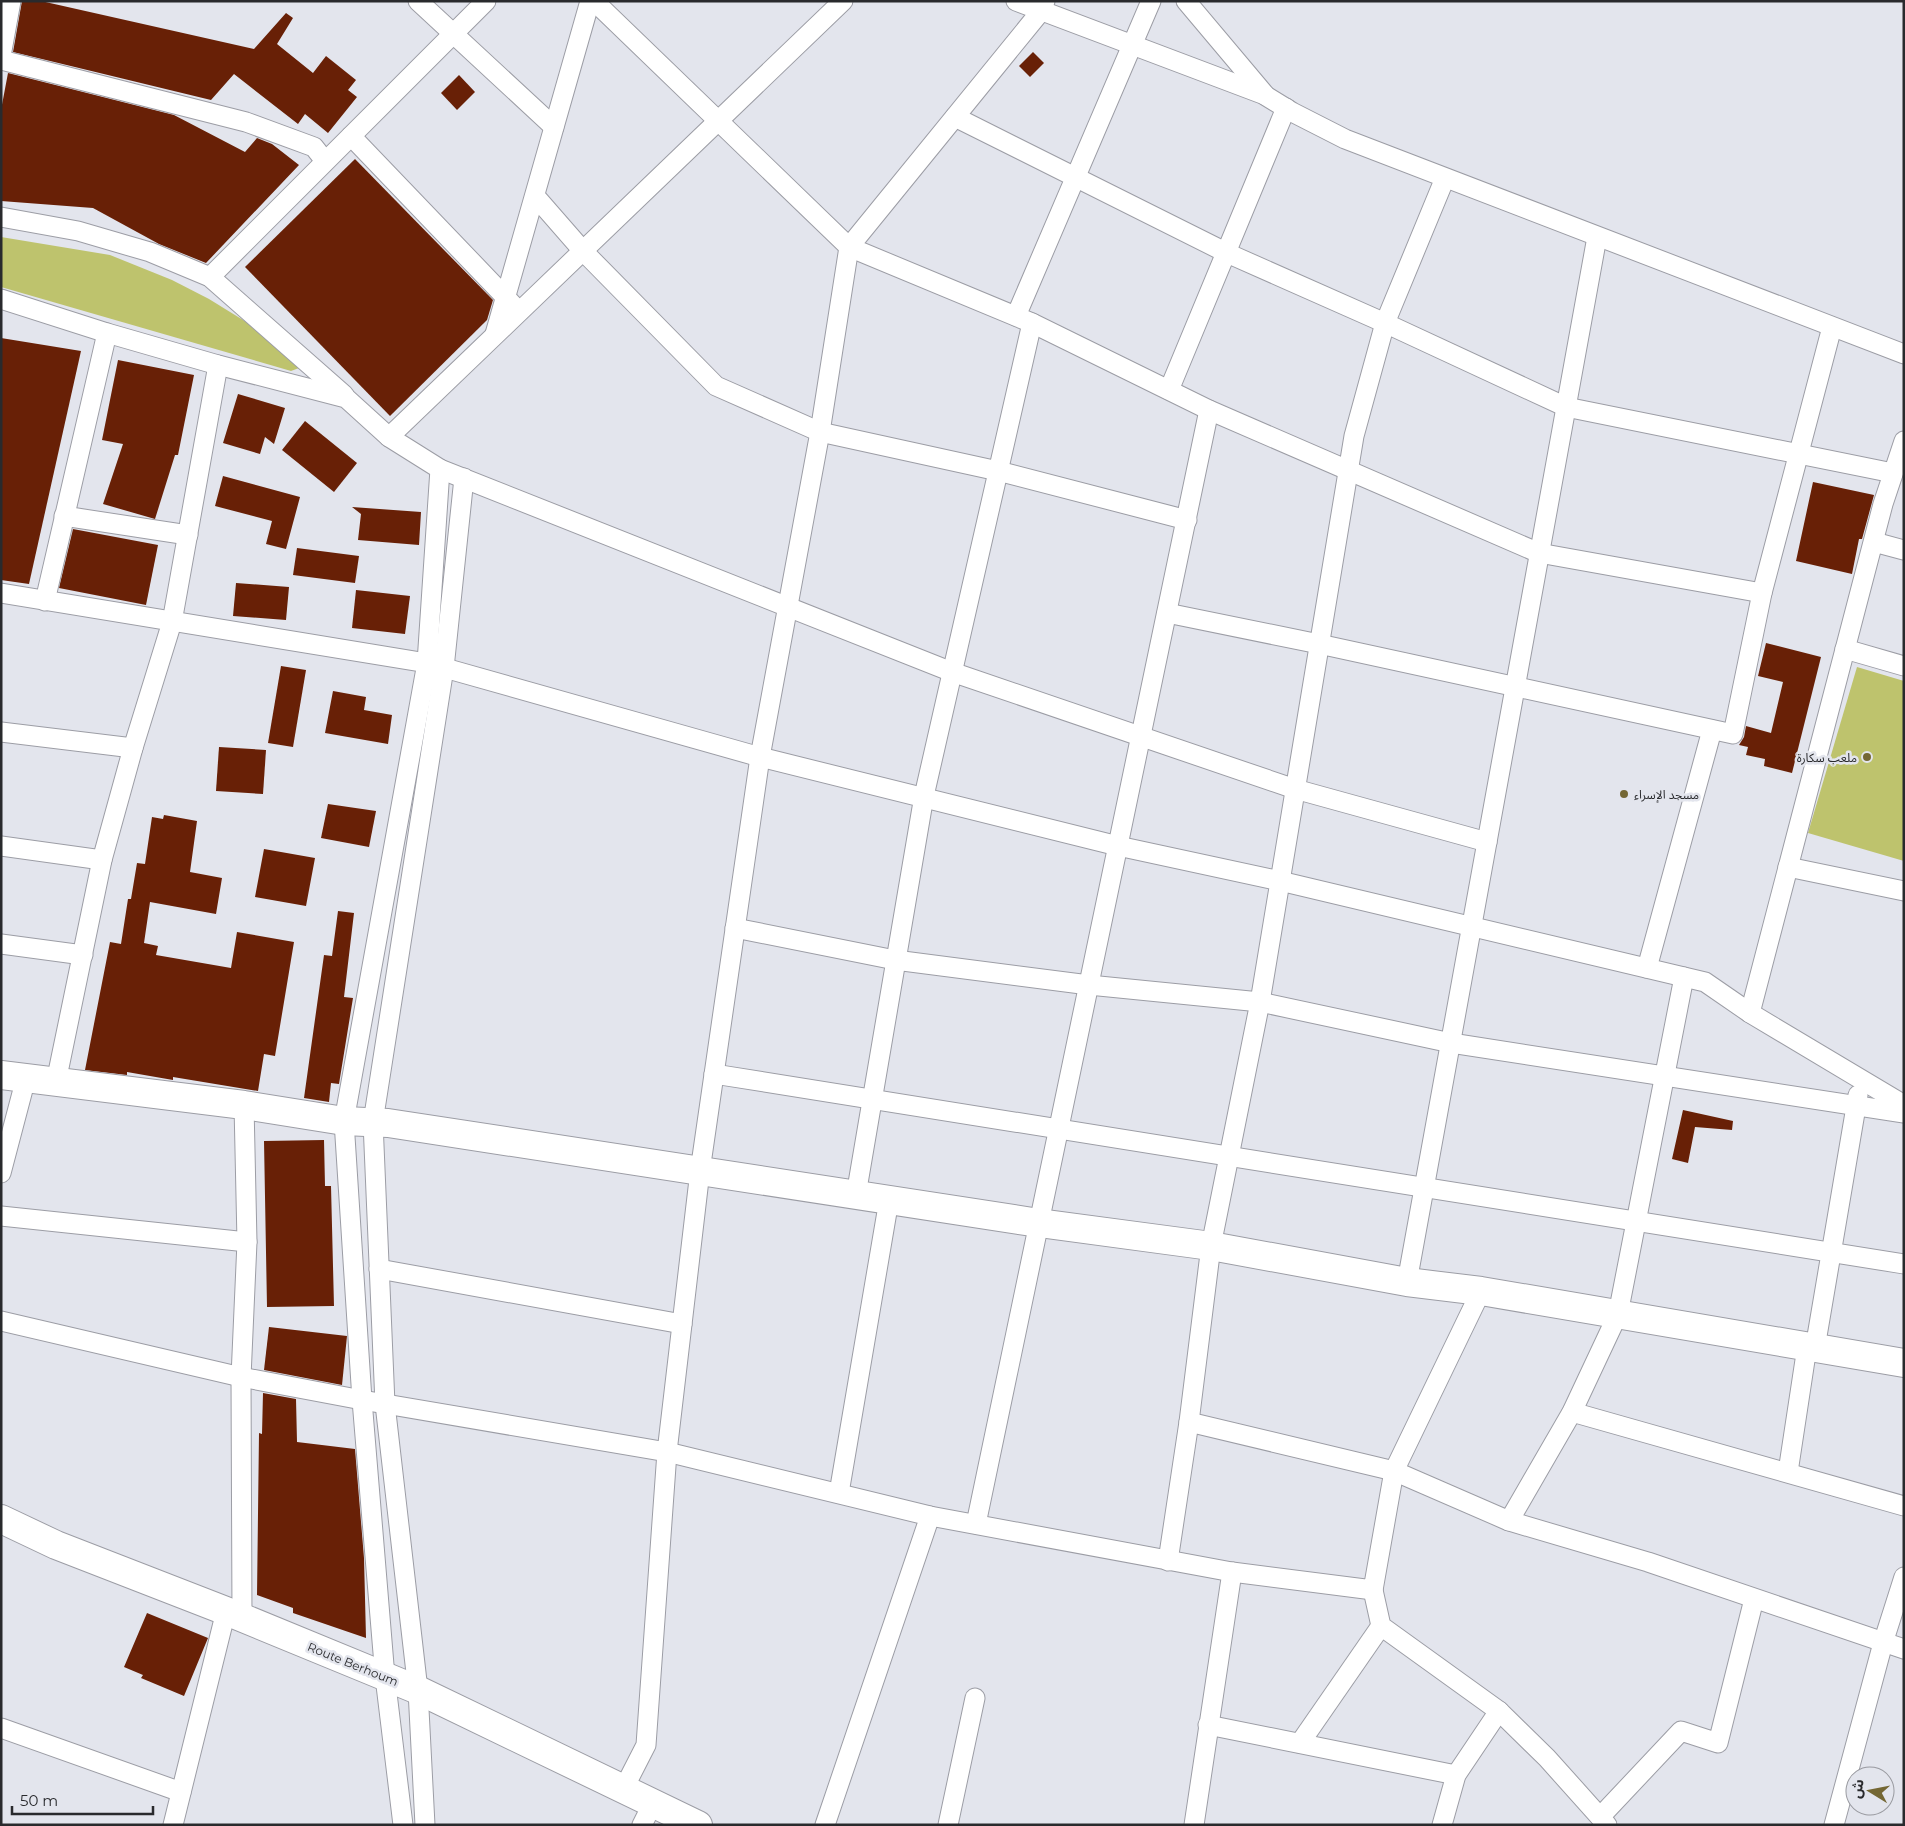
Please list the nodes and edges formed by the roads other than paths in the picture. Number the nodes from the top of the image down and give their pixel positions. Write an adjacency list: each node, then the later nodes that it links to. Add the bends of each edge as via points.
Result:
1 (11, 1): 13 (street)
2 (418, 1): 11 (street)
3 (486, 1): 11 (street)
4 (590, 1): 19 (street)
5 (594, 1): 18 (street)
6 (843, 1): 18 (street)
7 (1016, 1): 10 (street)
8 (1151, 1): 12 (street)
9 (1186, 1): 15 (street)
10 (1043, 6): 12 (street); 17 (street)
11 (454, 33): 19 (street); 20 (street)
12 (1132, 45): 15 (street); 22 (street)
13 (1, 56)
14 (1, 60): 21 (street, via 246,122 314,147)
15 (1266, 96): 16 (street)
16 (1286, 108): 23 (street, via 1345,139); 29 (street)
17 (954, 118): 22 (street); 27 (street)
18 (717, 122): 27 (street); 28 (street)
19 (554, 127): 24 (street)
20 (351, 136): 21 (street); 32 (street)
21 (326, 161): 30 (street)
22 (1075, 178): 29 (street); 33 (street)
23 (1445, 178): 26 (street); 34 (street)
24 (535, 196): 28 (street); 32 (street)
25 (1, 217): 30 (street, via 78,231 150,252)
26 (1597, 237): 35 (street); 41 (street)
27 (850, 247): 33 (street); 43 (street)
28 (583, 251): 32 (street); 43 (street, via 716,386)
29 (1226, 253): 34 (street); 39 (street)
30 (210, 277): 40 (street)
31 (1, 299): 36 (street)
32 (513, 305): 44 (street, via 495,335)
33 (1024, 319): 39 (street); 48 (street)
34 (1385, 323): 41 (street); 49 (street, via 1354,436)
35 (1832, 327): 37 (street); 46 (street)
36 (107, 333): 38 (street); 52 (street)
37 (1904, 354)
38 (218, 365): 40 (street); 54 (street)
39 (1169, 390): 42 (street)
40 (346, 398): 44 (street)
41 (1566, 408): 46 (street); 57 (street)
42 (1209, 410): 49 (street); 53 (street)
43 (820, 432): 48 (street); 61 (street)
44 (389, 437): 47 (street)
45 (1904, 441): 50 (street)
46 (1800, 454): 50 (street); 59 (street)
47 (440, 469): 51 (street); 66 (street)
48 (998, 471): 53 (street); 68 (street)
49 (1348, 472): 57 (street); 64 (street)
50 (1893, 473): 55 (street)
51 (464, 478): 61 (street); 66 (street)
52 (64, 516): 54 (street); 60 (street)
53 (1187, 520): 62 (street)
54 (188, 535): 63 (street)
55 (1874, 542): 56 (street); 65 (street)
56 (1904, 550)
57 (1540, 553): 59 (street); 69 (street)
58 (1, 593): 60 (street)
59 (1762, 593): 70 (street, via 1733,734)
60 (44, 601): 63 (street)
61 (786, 608): 68 (street); 74 (street)
62 (1167, 613): 64 (street); 72 (street)
63 (172, 622): 66 (street); 73 (street)
64 (1319, 644): 69 (street); 75 (street)
65 (1845, 649): 67 (street); 81 (street)
66 (435, 665): 74 (street); 105 (street); 106 (street)
67 (1904, 666)
68 (952, 672): 72 (street); 76 (street)
69 (1515, 688): 70 (street); 77 (street)
70 (1712, 730): 89 (street)
71 (1, 732): 73 (street)
72 (1141, 738): 75 (street); 79 (street)
73 (133, 748): 80 (street)
74 (760, 756): 76 (street); 85 (street)
75 (1295, 789): 77 (street); 82 (street)
76 (924, 796): 79 (street); 88 (street)
77 (1487, 842): 84 (street)
78 (1, 846): 80 (street)
79 (1118, 846): 82 (street); 91 (street)
80 (102, 860): 87 (street)
81 (1788, 867): 83 (street); 93 (street)
82 (1280, 881): 84 (street); 92 (street)
83 (1904, 891)
84 (1472, 927): 89 (street); 94 (street)
85 (735, 928): 88 (street); 95 (street)
86 (1, 944): 87 (street)
87 (83, 955): 99 (street)
88 (895, 960): 91 (street); 100 (street)
89 (1647, 968): 90 (street)
90 (1684, 977): 93 (street, via 1705,982); 97 (street)
91 (1089, 985): 92 (street); 107 (street)
92 (1260, 1002): 94 (street); 108 (street)
93 (1750, 1013): 98 (street)
94 (1451, 1043): 97 (street); 111 (street)
95 (714, 1074): 100 (street); 109 (street)
96 (14, 1076): 99 (street); 110 (street)
97 (1664, 1076): 103 (street); 115 (street)
98 (1860, 1079): 102 (street); 103 (street)
99 (56, 1082): 101 (street)
100 (872, 1098): 107 (street); 112 (street)
101 (244, 1105): 105 (street); 117 (street)
102 (1904, 1105)
103 (1856, 1106): 104 (street); 119 (street)
104 (1904, 1113)
105 (344, 1121): 106 (street); 130 (street)
106 (373, 1122): 109 (street); 121 (street)
107 (1059, 1129): 108 (street); 116 (street)
108 (1229, 1156): 111 (street); 118 (street)
109 (700, 1171): 112 (street); 126 (street)
110 (1, 1173)
111 (1424, 1187): 115 (street); 122 (street)
112 (856, 1195): 113 (street)
113 (889, 1200): 116 (street); 137 (street)
114 (1, 1216): 117 (street)
115 (1636, 1221): 119 (street); 124 (street)
116 (1039, 1223): 118 (street); 142 (street)
117 (247, 1242): 129 (street)
118 (1211, 1246): 122 (street); 133 (street)
119 (1831, 1252): 120 (street); 127 (street)
120 (1904, 1264)
121 (379, 1270): 126 (street); 131 (street)
122 (1407, 1282): 123 (street)
123 (1481, 1291): 124 (street); 135 (street)
124 (1618, 1314): 127 (street); 132 (street)
125 (1, 1321): 129 (street)
126 (682, 1324): 134 (street)
127 (1811, 1347): 128 (street); 136 (street)
128 (1904, 1363)
129 (241, 1377): 130 (street); 148 (street)
130 (362, 1400): 131 (street); 152 (street)
131 (385, 1404): 134 (street); 153 (street)
132 (1572, 1412): 136 (street); 141 (street)
133 (1190, 1422): 135 (street); 143 (street)
134 (667, 1452): 137 (street); 160 (street, via 646,1745)
135 (1394, 1471): 141 (street); 146 (street)
136 (1788, 1472): 138 (street)
137 (839, 1493): 139 (street)
138 (1904, 1506)
139 (930, 1516): 142 (street); 168 (street)
140 (1, 1519): 148 (street, Route Berhoum, via 56,1545)
141 (1509, 1521): 147 (street, via 1648,1562)
142 (976, 1524): 143 (street)
143 (1168, 1561): 144 (street)
144 (1232, 1572): 146 (street); 156 (street)
145 (1904, 1576): 150 (street)
146 (1373, 1590): 149 (street)
147 (1754, 1598): 150 (street); 163 (street, via 1718,1743 1681,1731)
148 (234, 1614): 152 (street, Route Berhoum); 161 (street)
149 (1381, 1626): 155 (street); 158 (street)
150 (1883, 1643): 151 (street); 172 (street)
151 (1904, 1649)
152 (385, 1677): 153 (street, Route Berhoum); 165 (street)
153 (418, 1690): 160 (street, Route Berhoum); 166 (street)
154 (975, 1698): 169 (street)
155 (1499, 1710): 159 (street); 163 (street)
156 (1208, 1725): 158 (street); 170 (street)
157 (1, 1728): 161 (street)
158 (1300, 1744): 159 (street)
159 (1456, 1775): 171 (street)
160 (624, 1788): 162 (street, Route Berhoum)
161 (181, 1792): 164 (street)
162 (648, 1814): 167 (street, Route Berhoum)
163 (1603, 1821)
164 (173, 1825)
165 (403, 1825)
166 (425, 1825)
167 (698, 1825)
168 (825, 1825)
169 (948, 1825)
170 (1194, 1825)
171 (1442, 1825)
172 (1834, 1825)

